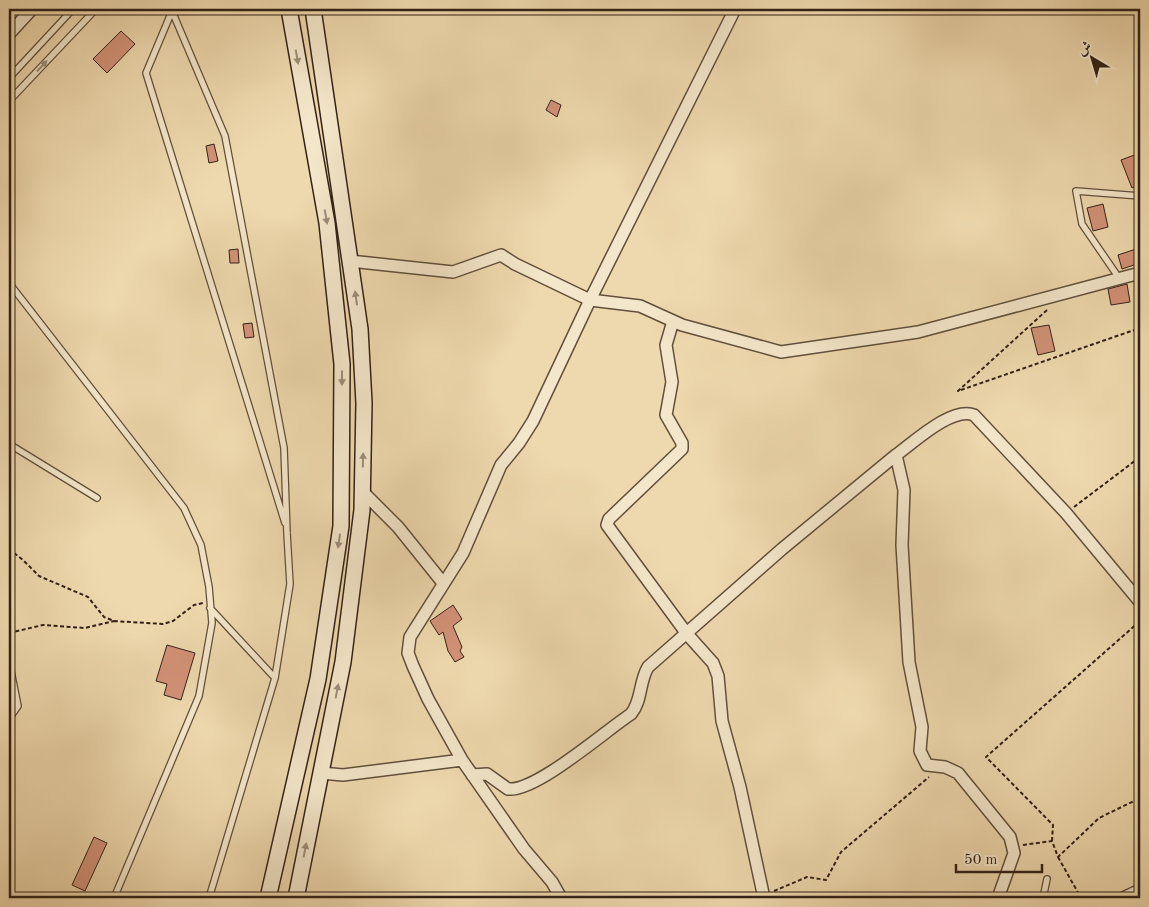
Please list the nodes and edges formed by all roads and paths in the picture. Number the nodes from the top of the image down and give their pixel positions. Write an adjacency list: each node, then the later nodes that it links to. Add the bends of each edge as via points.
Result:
1 (32, 9): 8 (street)
2 (73, 9): 9 (lane)
3 (96, 9): 10 (lane, one-way to 3)
4 (289, 9): 52 (main road, one-way to 52, via 327,223 342,364 341,526 318,680)
5 (313, 9): 12 (main road)
6 (735, 9): 17 (street)
7 (171, 10): 26 (lane, via 225,136 284,448); 26 (lane, via 146,74)
8 (9, 34)
9 (9, 78)
10 (9, 101)
11 (1140, 196): 14 (lane, via 1076,191 1082,224)
12 (350, 261): 17 (street, via 453,272 502,255); 23 (main road, one-way to 12, via 364,403 360,329)
13 (1140, 273): 14 (street)
14 (1119, 278): 16 (street)
15 (9, 283): 29 (lane, via 184,508 200,545)
16 (1067, 292): 18 (street, via 918,332 782,352); 19 (path, via 958,391)
17 (590, 300): 18 (street, via 640,306); 28 (street, via 533,421 502,465 463,553)
18 (673, 321): 35 (street, via 666,345 672,382 666,415 682,448 609,519 607,525)
19 (1140, 328)
20 (9, 444): 24 (lane)
21 (896, 455): 25 (street, via 952,415 968,413 978,418); 35 (street, via 782,549); 40 (street, via 904,490 902,545 908,662 922,727 920,751 927,764)
22 (1140, 458): 25 (path)
23 (362, 492): 28 (street, via 398,527); 41 (main road, one-way to 23, via 343,662)
24 (97, 498)
25 (1066, 513): 30 (street)
26 (288, 533): 37 (lane, via 290,584)
27 (9, 549): 32 (path, via 38,576 88,597 104,616)
28 (443, 583): 39 (street, via 410,637 408,653 428,699)
29 (210, 601): 31 (lane); 32 (path, via 194,605 172,621 162,624)
30 (1140, 602)
31 (210, 608): 37 (lane); 50 (lane, via 212,623 199,696)
32 (114, 621): 34 (path, via 85,628 43,626)
33 (1140, 622): 44 (path, via 986,757 1053,825)
34 (9, 633)
35 (687, 634): 42 (street, via 648,667 641,682 636,708 631,714 544,777 514,789 487,774); 49 (street, via 707,654 718,676 722,721)
36 (9, 661): 38 (lane, via 18,706)
37 (275, 678): 51 (lane)
38 (9, 719)
39 (462, 760): 41 (street, via 343,775); 42 (street)
40 (940, 767): 45 (street, via 958,772); 49 (path, via 841,852 826,880 807,877)
41 (321, 772): 53 (main road, one-way to 41)
42 (472, 775): 54 (street)
43 (1140, 798): 46 (path, via 1099,818)
44 (1052, 841): 45 (path); 46 (path)
45 (1014, 846): 55 (street)
46 (1058, 857): 57 (path)
47 (1047, 879): 56 (lane)
48 (1140, 890): 58 (street)
49 (764, 897)
50 (114, 898)
51 (209, 898)
52 (268, 898)
53 (296, 898)
54 (561, 898)
55 (998, 898)
56 (1043, 898)
57 (1081, 898)
58 (1123, 898)

